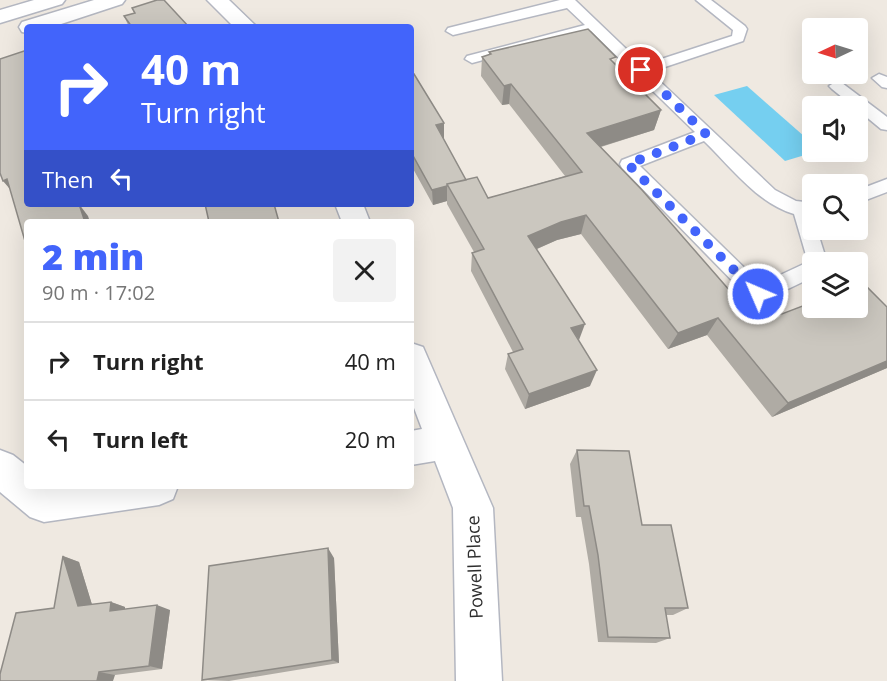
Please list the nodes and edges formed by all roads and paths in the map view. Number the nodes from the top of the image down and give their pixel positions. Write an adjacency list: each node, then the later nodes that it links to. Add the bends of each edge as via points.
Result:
1 (55, 0): 6 (street)
2 (115, 0): 7 (street)
3 (218, 0): 8 (street)
4 (703, 0): 14 (lane, via 740,29 738,38)
5 (569, 2): 9 (lane); 11 (lane)
6 (0, 16)
7 (41, 24)
8 (243, 24)
9 (595, 26): 13 (lane); 14 (lane)
10 (24, 30): 12 (street)
11 (453, 31)
12 (0, 37)
13 (472, 59)
14 (641, 70): 17 (lane)
15 (837, 86): 16 (lane)
16 (887, 125)
17 (706, 134): 20 (lane, via 769,194 784,204); 21 (lane, via 628,164 758,294)
18 (887, 185): 19 (lane)
19 (868, 193)
20 (802, 208)
21 (802, 270)
22 (414, 373): 23 (street, Powell Place)
23 (428, 445): 28 (street, Powell Place, via 473,508)
24 (0, 468): 25 (street)
25 (24, 487)
26 (27, 489): 27 (street, via 45,503)
27 (139, 489)
28 (478, 681)

